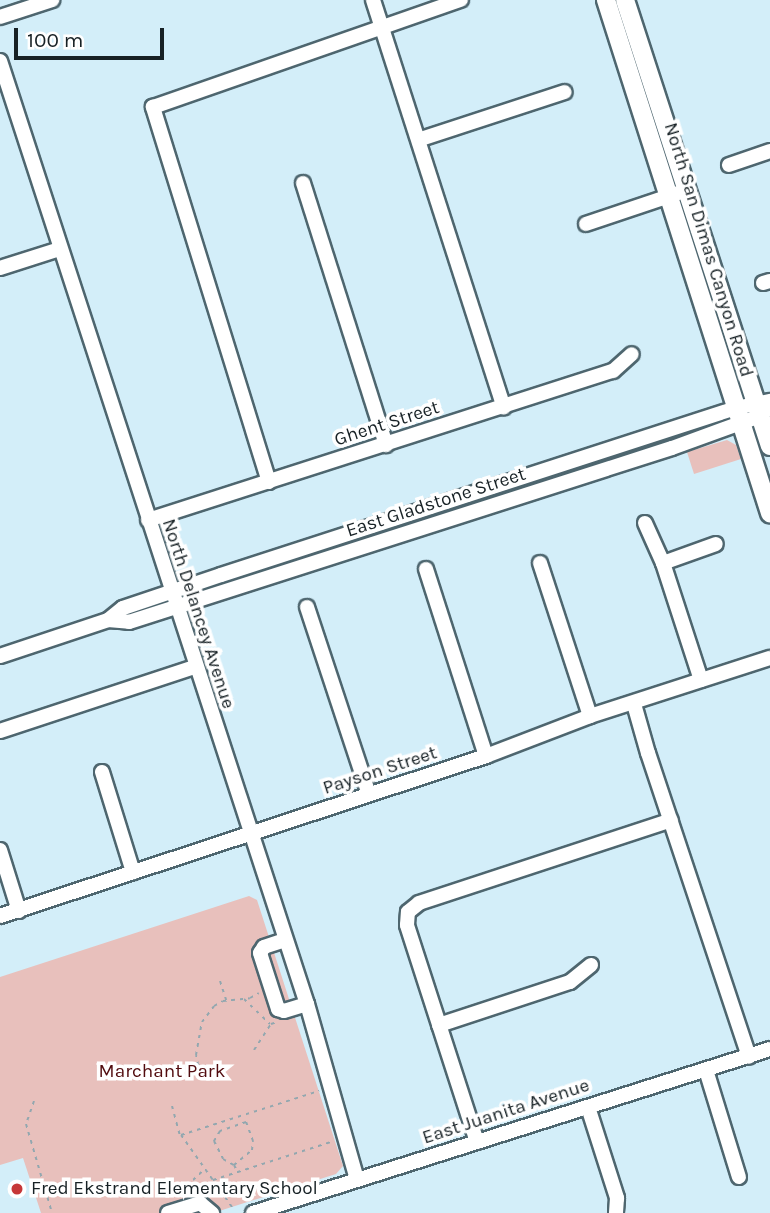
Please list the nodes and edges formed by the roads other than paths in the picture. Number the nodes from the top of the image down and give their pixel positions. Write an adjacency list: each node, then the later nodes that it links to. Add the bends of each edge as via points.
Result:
1 (52, 0): 6 (street)
2 (373, 0): 7 (street)
3 (461, 0): 7 (street)
4 (606, 0): 14 (main road, North San Dimas Canyon Road)
5 (625, 0): 14 (main road, North San Dimas Canyon Road)
6 (0, 17)
7 (383, 29): 10 (street); 24 (street, via 153,107)
8 (0, 61): 16 (street, North Delancey Avenue)
9 (565, 92): 10 (street)
10 (421, 139): 20 (street)
11 (770, 151): 12 (street)
12 (729, 165)
13 (303, 183): 22 (street)
14 (678, 194): 15 (street); 19 (main road, North San Dimas Canyon Road); 21 (main road, North San Dimas Canyon Road)
15 (586, 224)
16 (60, 249): 17 (street); 26 (street, North Delancey Avenue)
17 (0, 268)
18 (632, 354): 20 (street, Ghent Street, via 613,372)
19 (764, 406): 21 (street, East Gladstone Street); 23 (main road, North San Dimas Canyon Road)
20 (504, 407): 22 (street, Ghent Street)
21 (738, 416): 25 (main road, North San Dimas Canyon Road); 32 (street, East Gladstone Street); 33 (street, East Gladstone Street)
22 (386, 445): 24 (street, Ghent Street)
23 (770, 446)
24 (269, 482): 26 (street, Ghent Street)
25 (770, 513)
26 (148, 520): 32 (street, North Delancey Avenue)
27 (645, 523): 30 (street)
28 (716, 544): 30 (street)
29 (540, 563): 41 (street)
30 (663, 563): 39 (street)
31 (425, 569): 43 (street)
32 (171, 592): 33 (street, North Delancey Avenue); 35 (street, East Gladstone Street, via 123,608)
33 (175, 607): 35 (street, East Gladstone Street, via 128,622); 38 (street, North Delancey Avenue)
34 (307, 607): 45 (street)
35 (107, 620): 36 (street, East Gladstone Street)
36 (0, 656)
37 (770, 658): 39 (street, Payson Street)
38 (195, 667): 42 (street); 47 (street, North Delancey Avenue)
39 (701, 680): 40 (street, Payson Street)
40 (634, 704): 41 (street, Payson Street); 46 (street)
41 (590, 716): 43 (street, Payson Street)
42 (0, 731)
43 (486, 756): 45 (street, Payson Street)
44 (102, 772): 49 (street)
45 (369, 794): 47 (street, Payson Street)
46 (671, 820): 55 (street, via 419,903 408,912 407,925); 57 (street)
47 (250, 834): 49 (street, Payson Street); 52 (street, North Delancey Avenue)
48 (0, 850): 50 (street)
49 (133, 872): 50 (street, Payson Street)
50 (19, 911): 51 (street, Payson Street)
51 (0, 916)
52 (285, 940): 54 (street, North Delancey Avenue); 54 (street, via 260,953 278,1009 284,1012)
53 (591, 965): 55 (street, via 570,982)
54 (307, 1004): 62 (street, North Delancey Avenue)
55 (439, 1024): 60 (street)
56 (770, 1049): 57 (street, East Juanita Avenue)
57 (749, 1057): 58 (street, East Juanita Avenue)
58 (706, 1070): 59 (street, East Juanita Avenue); 61 (street)
59 (588, 1107): 60 (street, East Juanita Avenue); 66 (street, via 617,1198)
60 (477, 1142): 62 (street, East Juanita Avenue)
61 (739, 1177)
62 (357, 1179): 65 (street, East Juanita Avenue)
63 (168, 1213): 64 (street, via 200,1203)
64 (212, 1213)
65 (253, 1213)
66 (616, 1213)

